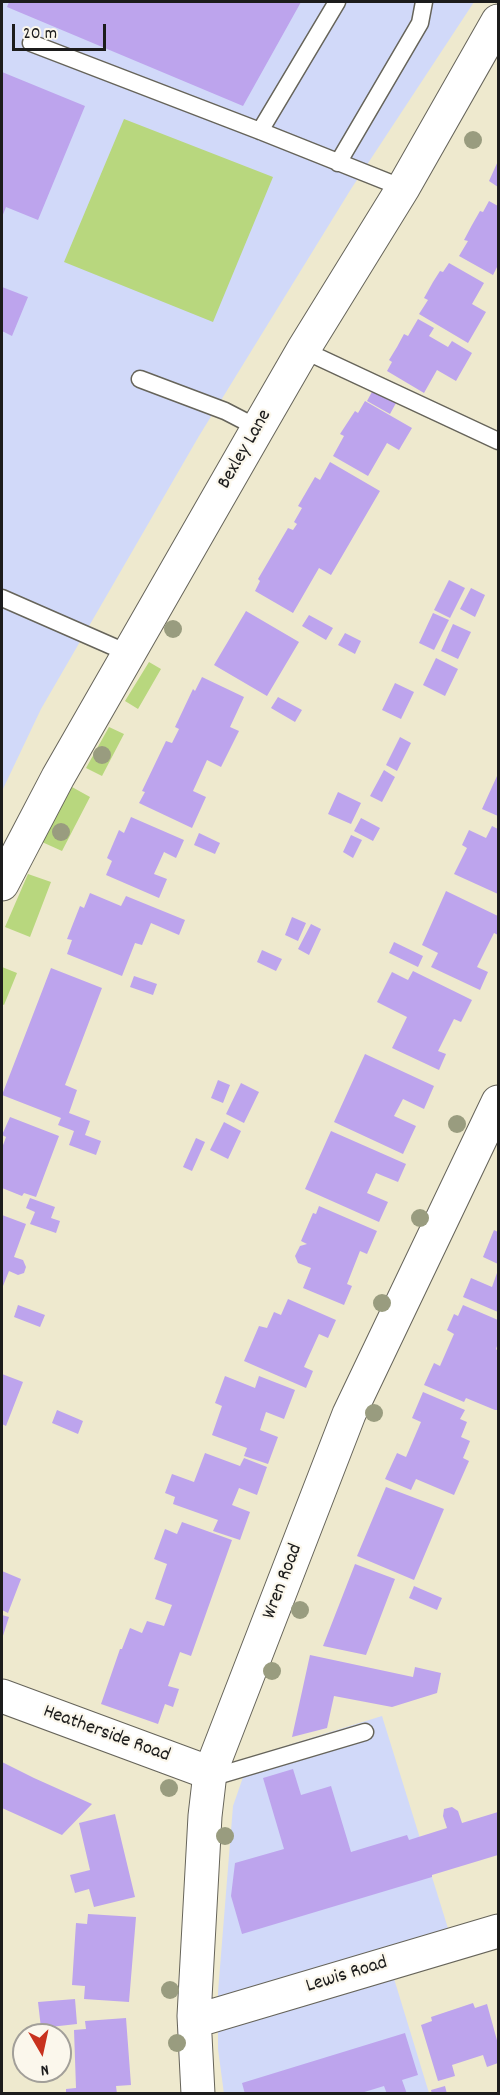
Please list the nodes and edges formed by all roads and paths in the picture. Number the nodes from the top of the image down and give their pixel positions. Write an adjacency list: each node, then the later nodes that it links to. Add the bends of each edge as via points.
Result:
1 (337, 2): 5 (lane)
2 (424, 2): 6 (lane, via 420,23)
3 (498, 21): 7 (street, Bexley Lane)
4 (31, 43): 5 (lane)
5 (260, 130): 6 (lane)
6 (338, 163): 7 (lane)
7 (403, 188): 8 (street, Bexley Lane)
8 (303, 350): 10 (street, Bexley Lane); 11 (lane)
9 (140, 379): 10 (lane, via 225,411)
10 (258, 428): 13 (street, Bexley Lane)
11 (498, 441)
12 (2, 598): 13 (lane)
13 (130, 654): 14 (street, Bexley Lane, via 58,777)
14 (2, 884)
15 (498, 1102): 18 (street, Wren Road, via 349,1414)
16 (2, 1696): 18 (street, Heatherside Road)
17 (365, 1732): 18 (lane)
18 (210, 1775): 20 (street, Wren Road)
19 (498, 1930): 20 (street, Lewis Road)
20 (195, 2021): 21 (street, Wren Road)
21 (198, 2094)

